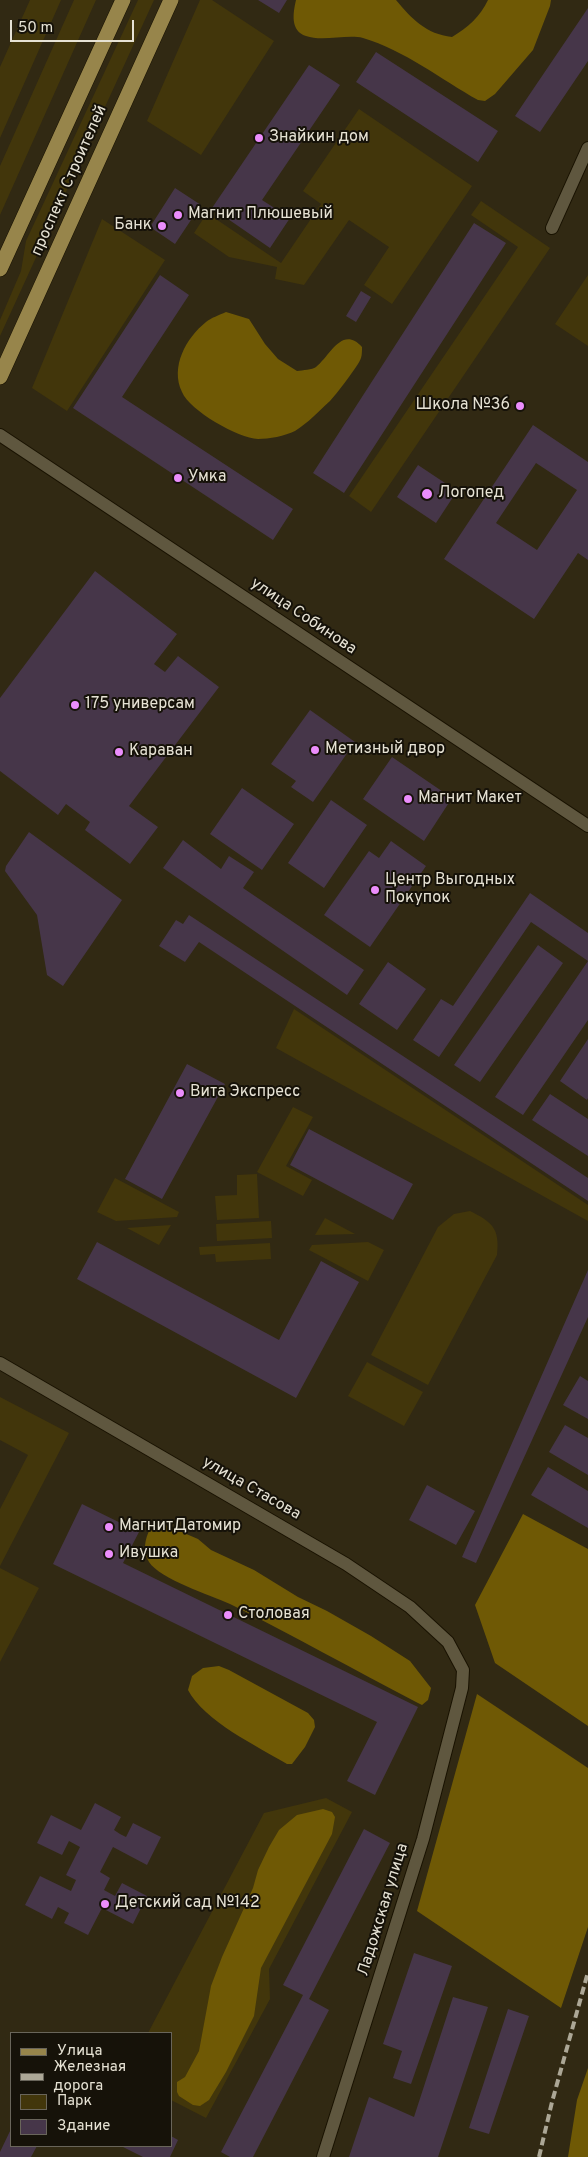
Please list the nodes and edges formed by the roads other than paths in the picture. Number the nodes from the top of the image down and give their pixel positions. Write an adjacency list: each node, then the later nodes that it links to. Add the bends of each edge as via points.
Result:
1 (123, 0): 5 (main road, проспект Строителей)
2 (172, 0): 6 (main road, проспект Строителей)
3 (588, 148): 4 (street)
4 (552, 228)
5 (0, 269)
6 (0, 377)
7 (0, 435): 8 (street, улица Собинова)
8 (588, 826)
9 (0, 1363): 10 (street, улица Стасова, via 346,1564 424,1618 448,1642)
10 (463, 1670): 11 (street, Ладожская улица, via 462,1688 423,1839)
11 (323, 2157)

